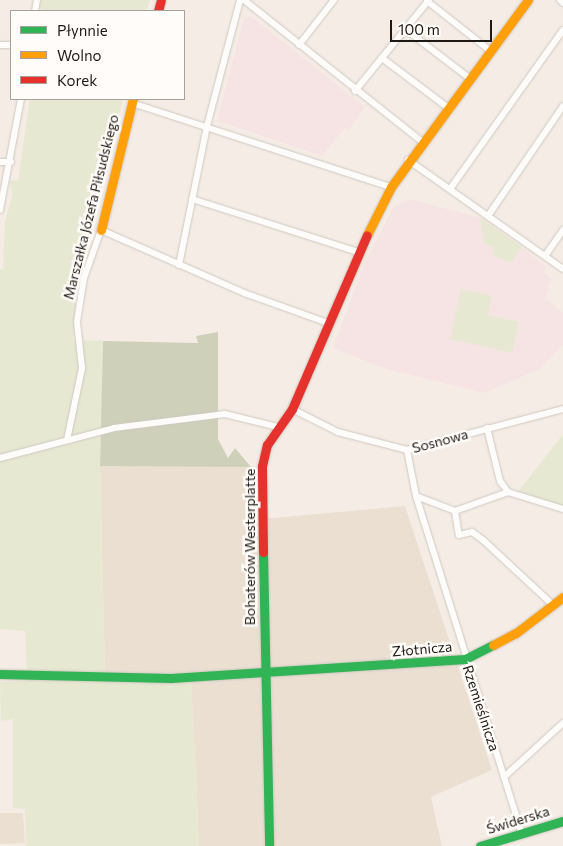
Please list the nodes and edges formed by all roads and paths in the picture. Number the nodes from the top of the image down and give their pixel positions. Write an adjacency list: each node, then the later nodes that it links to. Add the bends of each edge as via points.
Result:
1 (242, 0): 9 (street); 18 (street)
2 (334, 0): 9 (street)
3 (528, 0): 10 (street)
4 (560, 0): 6 (street)
5 (428, 1): 7 (street); 10 (street)
6 (563, 3)
7 (405, 29): 11 (street); 12 (street)
8 (563, 30): 24 (street)
9 (299, 45): 13 (street)
10 (489, 50): 12 (street)
11 (382, 58): 13 (street); 17 (street)
12 (469, 78): 17 (street)
13 (355, 91): 19 (street)
14 (21, 100): 22 (street)
15 (132, 101): 18 (street); 28 (street, Marszałka Józefa Piłsudskiego)
16 (563, 106): 27 (street)
17 (447, 107): 19 (street)
18 (207, 126): 23 (street); 25 (street)
19 (421, 141): 20 (street)
20 (408, 160): 23 (street, Bohaterów Westerplatte); 24 (street)
21 (0, 162): 22 (street)
22 (11, 162): 26 (street)
23 (390, 186): 30 (street, Bohaterów Westerplatte)
24 (450, 189): 27 (street)
25 (192, 199): 30 (street); 32 (street)
26 (0, 210)
27 (488, 216): 31 (street)
28 (101, 230): 32 (street); 39 (street, Marszałka Józefa Piłsudskiego, via 84,278 77,322 82,368)
29 (563, 230): 31 (street)
30 (358, 252): 34 (street, Bohaterów Westerplatte)
31 (545, 256): 33 (street)
32 (179, 265): 34 (street)
33 (563, 269)
34 (328, 323): 36 (street, Bohaterów Westerplatte)
35 (563, 409): 38 (street, Sosnowa)
36 (292, 410): 37 (street, Bohaterów Westerplatte); 40 (street, Sosnowa, via 338,432)
37 (278, 427): 39 (street, via 225,414 114,428); 49 (street, Bohaterów Westerplatte, via 267,445 262,466)
38 (487, 428): 40 (street, Sosnowa); 42 (street, via 500,481)
39 (68, 440): 41 (street)
40 (408, 450): 43 (street, Rzemieślnicza)
41 (0, 458)
42 (508, 492): 44 (street); 45 (street)
43 (416, 496): 45 (street); 48 (street, Rzemieślnicza)
44 (563, 509)
45 (455, 511): 47 (street, via 459,536 472,532 483,540)
46 (563, 597): 47 (street, Złotnicza)
47 (554, 606): 48 (street, Złotnicza, via 516,633)
48 (465, 659): 49 (street, Złotnicza); 52 (street, Rzemieślnicza)
49 (265, 672): 50 (street, Złotnicza, via 171,678); 55 (street, Bohaterów Westerplatte)
50 (0, 674)
51 (563, 723): 52 (street)
52 (504, 777): 54 (street, Rzemieślnicza)
53 (563, 821): 54 (street, Świderska)
54 (522, 834): 56 (street, Świderska)
55 (269, 846)
56 (480, 846)

